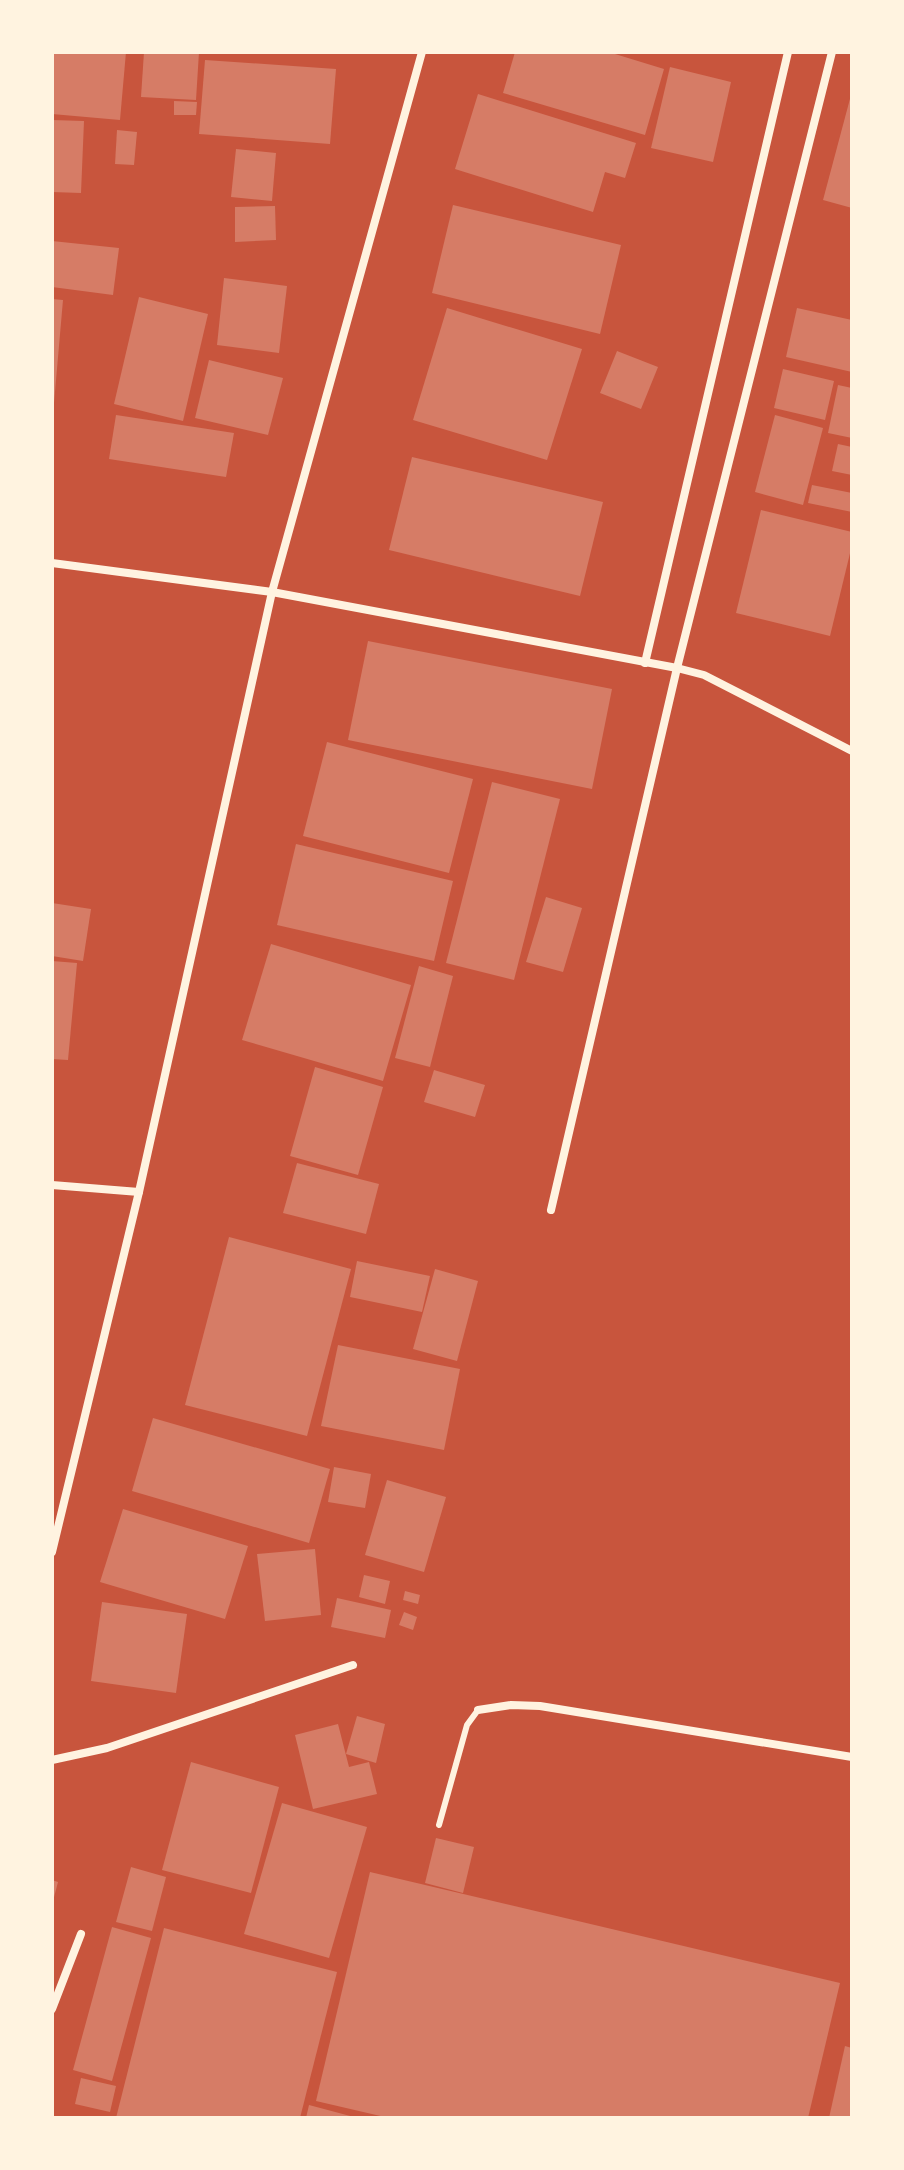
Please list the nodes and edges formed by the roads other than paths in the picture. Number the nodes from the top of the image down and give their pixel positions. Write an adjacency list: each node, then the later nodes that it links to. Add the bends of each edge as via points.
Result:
1 (422, 52): 5 (street)
2 (788, 52): 6 (street)
3 (832, 52): 7 (street)
4 (52, 563): 5 (street)
5 (272, 592): 6 (street); 10 (street)
6 (645, 663): 7 (street)
7 (677, 668): 8 (street, via 704,675); 11 (street)
8 (852, 751)
9 (52, 1185): 10 (street)
10 (139, 1192): 12 (street)
11 (551, 1210)
12 (52, 1552)
13 (353, 1665): 16 (street, via 107,1748)
14 (478, 1710): 15 (street, via 540,1706); 17 (lane, via 467,1725)
15 (852, 1757)
16 (52, 1760)
17 (439, 1825)
18 (81, 1934): 19 (street)
19 (52, 2009)

